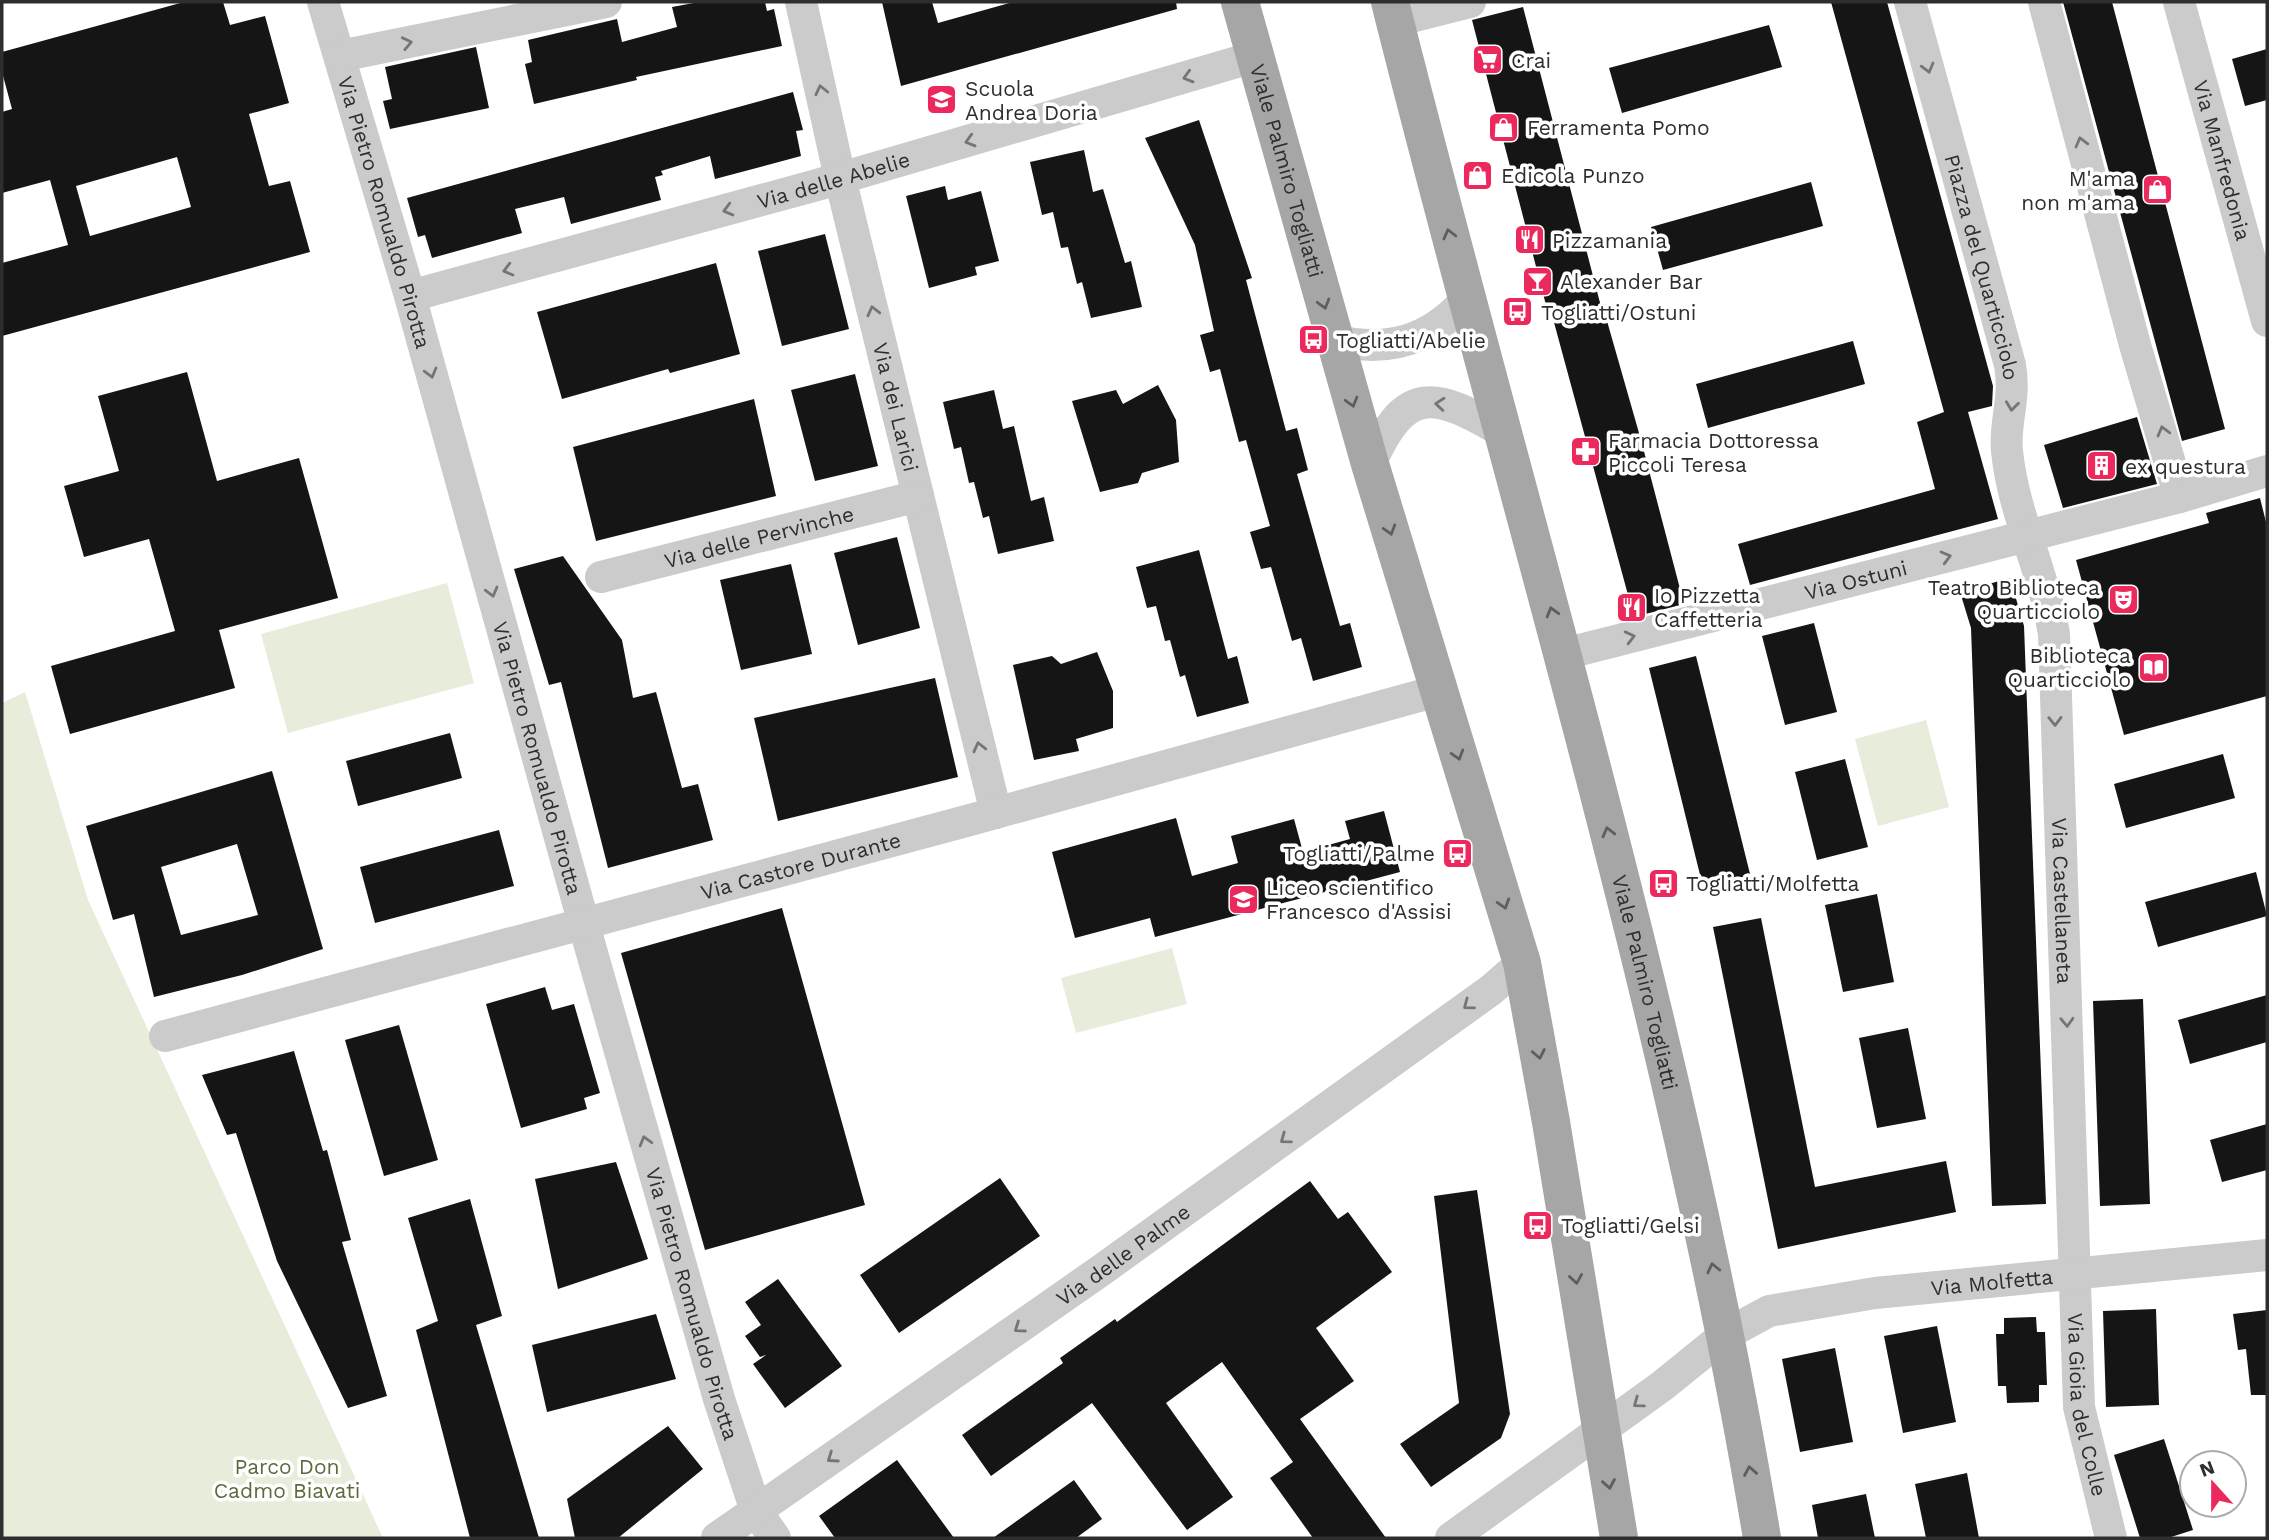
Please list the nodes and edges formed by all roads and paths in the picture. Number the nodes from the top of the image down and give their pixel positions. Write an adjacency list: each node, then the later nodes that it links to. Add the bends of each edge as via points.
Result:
1 (323, 2): 10 (street, Via Pietro Romualdo Pirotta)
2 (606, 2): 10 (street, one-way to 2)
3 (801, 2): 12 (street, Via dei Larici, one-way to 3)
4 (1240, 2): 11 (main road, Viale Palmiro Togliatti)
5 (1470, 2): 9 (street)
6 (1910, 2): 22 (street, Piazza del Quarticciolo, one-way to 22, via 2010,365 2013,398 2007,451)
7 (2044, 2): 21 (street, one-way to 7)
8 (2179, 2): 15 (street, Via Manfredonia)
9 (1392, 11): 14 (main road, Viale Palmiro Togliatti, one-way to 9)
10 (340, 56): 13 (street, Via Pietro Romualdo Pirotta)
11 (1254, 57): 12 (street, Via delle Abelie, one-way to 12); 16 (main road, Viale Palmiro Togliatti, one-way to 16)
12 (840, 178): 13 (street, Via delle Abelie, one-way to 13); 20 (street, Via dei Larici, one-way to 12)
13 (410, 296): 27 (street, Via Pietro Romualdo Pirotta, one-way to 27)
14 (1466, 300): 16 (street, via 1442,324 1406,341 1371,347); 17 (main road, Viale Palmiro Togliatti)
15 (2267, 321)
16 (1334, 340): 18 (main road, Viale Palmiro Togliatti, one-way to 18)
17 (1501, 432): 18 (street, one-way to 18, via 1454,405 1420,403 1395,418); 24 (main road, Viale Palmiro Togliatti, one-way to 17)
18 (1370, 464): 25 (main road, Viale Palmiro Togliatti, one-way to 25)
19 (2267, 471): 21 (street, Via Ostuni)
20 (918, 496): 23 (street, Via delle Pervinche); 26 (street, Via dei Larici, one-way to 20)
21 (2180, 497): 22 (street, Via Ostuni)
22 (2028, 534): 24 (street, Via Ostuni, one-way to 22); 31 (street, Via Castellaneta, one-way to 31, via 2054,634)
23 (601, 578)
24 (1564, 654): 32 (main road, Viale Palmiro Togliatti, one-way to 24, via 1713,1264)
25 (1437, 691): 26 (street, Via Castore Durante); 28 (main road, Viale Palmiro Togliatti, one-way to 28)
26 (996, 813): 27 (street, Via Castore Durante)
27 (584, 923): 29 (street, Via Castore Durante); 34 (street, Via Pietro Romualdo Pirotta, one-way to 27)
28 (1522, 963): 33 (main road, Viale Palmiro Togliatti, one-way to 33); 34 (street, Via delle Palme, one-way to 34, via 1125,1254)
29 (164, 1036)
30 (2267, 1255): 31 (street, Via Molfetta)
31 (2076, 1271): 32 (street, Via Molfetta, via 1796,1305 1757,1315); 40 (street, Via Gioia del Colle, via 2079,1407)
32 (1725, 1335): 33 (street, Via Molfetta, one-way to 33); 39 (main road, Viale Palmiro Togliatti, one-way to 32)
33 (1600, 1431): 37 (street); 38 (main road, Viale Palmiro Togliatti, one-way to 38)
34 (755, 1511): 35 (street, Via delle Palme); 36 (street, Via Pietro Romualdo Pirotta)
35 (717, 1538)
36 (775, 1538)
37 (1451, 1538)
38 (1619, 1538)
39 (1762, 1538)
40 (2111, 1538)

